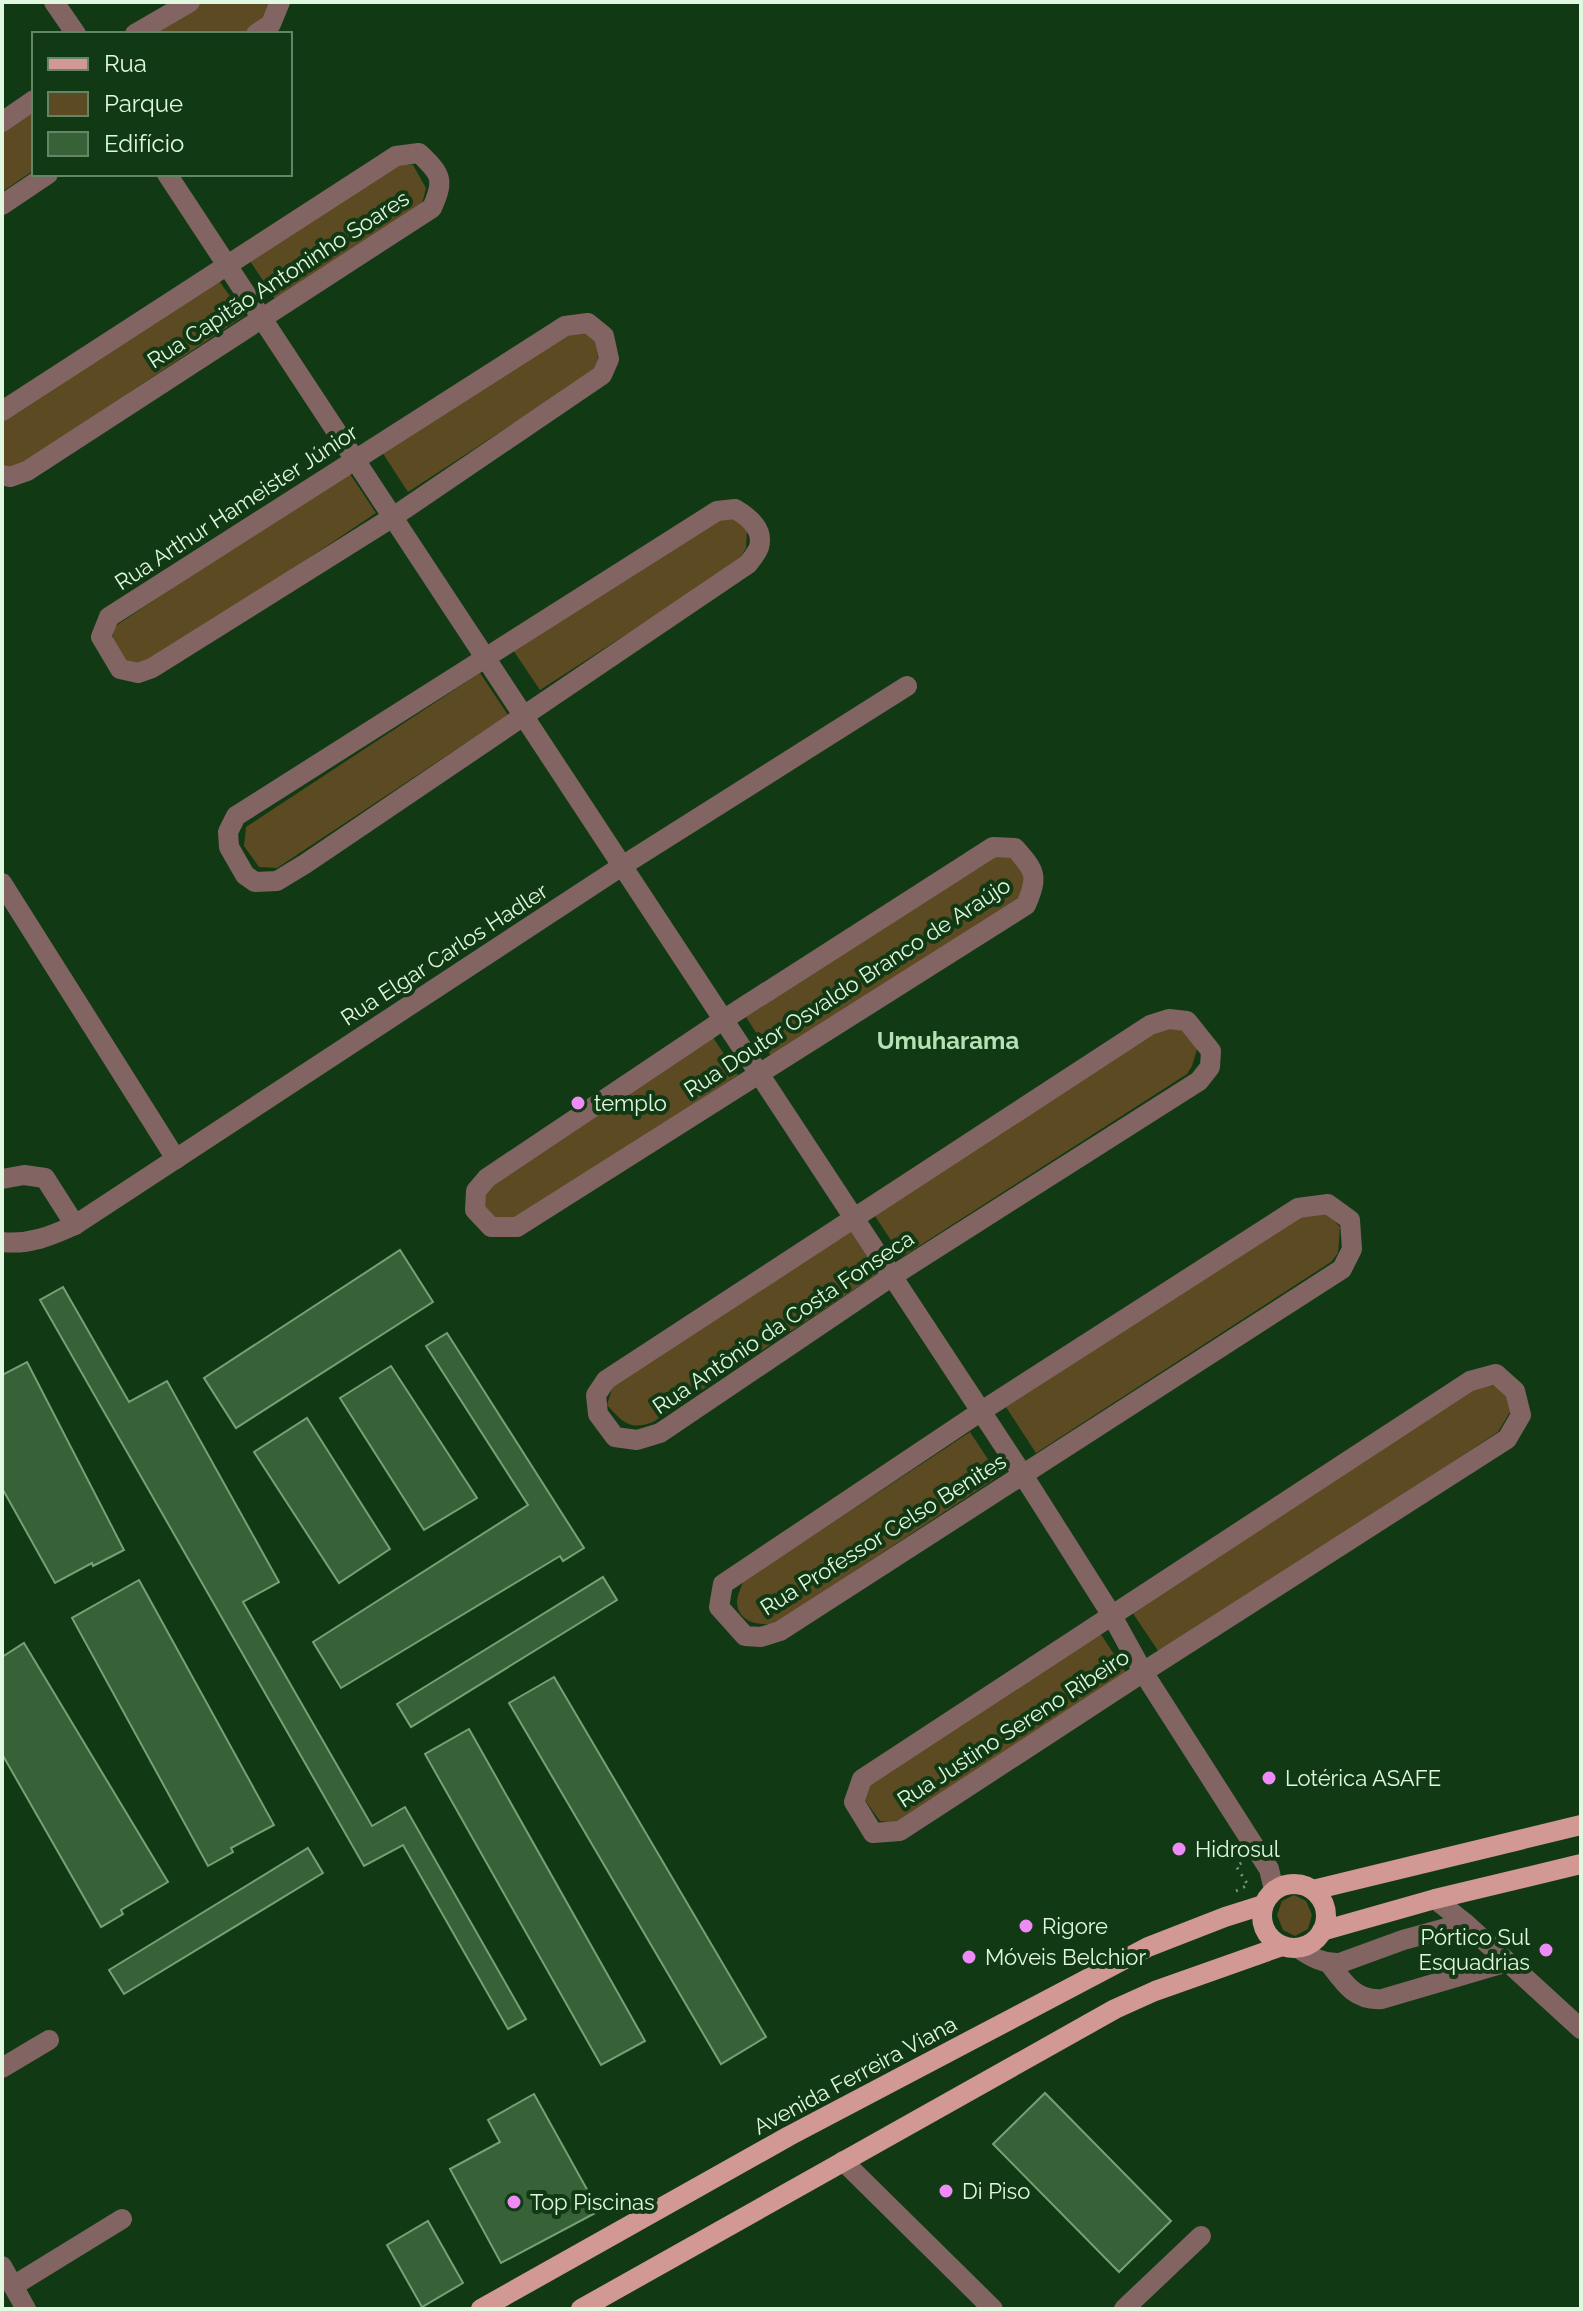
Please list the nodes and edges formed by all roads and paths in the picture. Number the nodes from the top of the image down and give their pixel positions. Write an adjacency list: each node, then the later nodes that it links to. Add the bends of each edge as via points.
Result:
1 (54, 2): 4 (street)
2 (190, 2): 5 (street)
3 (280, 2): 6 (street, via 271,24)
4 (75, 32)
5 (138, 32)
6 (259, 32)
7 (32, 101): 8 (street)
8 (2, 122)
9 (45, 176): 11 (street)
10 (168, 176): 12 (street)
11 (2, 205)
12 (227, 264): 13 (street); 13 (street, Rua Capitão Antoninho Soares, via 396,156 419,153 437,170 441,189 432,208); 14 (street, Rua Capitão Antoninho Soares)
13 (261, 317): 15 (street); 16 (street, Rua Capitão Antoninho Soares, via 27,471)
14 (2, 411)
15 (355, 459): 17 (street); 17 (street, Rua Arthur Hameister Júnior, via 565,326 588,323 604,336 609,359 602,375); 17 (street, Rua Arthur Hameister Júnior, via 109,617 101,637 120,669 138,673 152,668)
16 (2, 475)
17 (393, 517): 18 (street)
18 (485, 658): 20 (street); 20 (street, via 717,511 735,509 758,530 759,547 748,564); 20 (street, via 236,816 228,832 229,847 245,875 255,882 277,881)
19 (907, 686): 21 (street, Rua Elgar Carlos Hadler)
20 (523, 716): 21 (street)
21 (622, 866): 23 (street); 25 (street, Rua Elgar Carlos Hadler)
22 (2, 883): 25 (street)
23 (723, 1020): 24 (street); 24 (street, Rua Doutor Osvaldo Branco de Araújo, via 487,1178 476,1191 475,1210 491,1227 517,1227); 24 (street, Rua Doutor Osvaldo Branco de Araújo, via 993,847 1015,848 1033,868 1026,905)
24 (759, 1075): 27 (street)
25 (176, 1159): 28 (street, Rua Elgar Carlos Hadler)
26 (2, 1179): 28 (street, via 45,1178)
27 (854, 1220): 30 (street); 30 (street, Rua Antônio da Costa Fonseca, via 606,1380 596,1395 598,1414 615,1437 637,1440 660,1433); 30 (street, Rua Antônio da Costa Fonseca, via 1150,1025 1187,1021 1211,1051 1210,1067 1199,1081)
28 (75, 1225): 29 (street, Rua Elgar Carlos Hadler, via 46,1238)
29 (2, 1242)
30 (891, 1277): 31 (street)
31 (980, 1412): 32 (street); 32 (street, Rua Professor Celso Benites, via 723,1584 719,1607 745,1636 780,1631); 32 (street, Rua Professor Celso Benites, via 1298,1208 1328,1204 1350,1220 1352,1249 1342,1269)
32 (1023, 1475): 33 (street)
33 (1111, 1614): 34 (street); 34 (street, Rua Justino Sereno Ribeiro, via 862,1779 854,1802 873,1833 900,1831); 34 (street, Rua Justino Sereno Ribeiro, via 1470,1381 1496,1374 1515,1391 1521,1415 1507,1439)
34 (1143, 1672): 39 (street, via 1269,1869)
35 (1581, 1825): 38 (main road)
36 (1581, 1864): 41 (main road)
37 (1236, 1866): 40 (path, via 1248,1885)
38 (1313, 1890): 39 (main road, via 1297,1884); 43 (main road, via 1326,1913)
39 (1275, 1893): 45 (main road, via 1262,1924 1267,1934); 57 (main road, Avenida Ferreira Viana, via 1148,1947 789,2136)
40 (1227, 1896)
41 (1427, 1901): 42 (street); 43 (main road); 44 (street)
42 (1465, 1923): 44 (street); 46 (street)
43 (1322, 1931): 45 (main road, via 1312,1942)
44 (1403, 1940): 47 (street)
45 (1290, 1947): 47 (street); 51 (main road, via 1115,2009)
46 (1508, 1962): 47 (street, via 1382,1999 1353,1993); 48 (street)
47 (1329, 1963)
48 (1581, 2029)
49 (49, 2040): 50 (street)
50 (2, 2068)
51 (843, 2161): 58 (main road); 59 (street)
52 (122, 2219): 55 (street)
53 (1201, 2236): 60 (street)
54 (2, 2266): 55 (street)
55 (13, 2286): 56 (street)
56 (26, 2309)
57 (481, 2309)
58 (581, 2309)
59 (993, 2309)
60 (1124, 2309)

